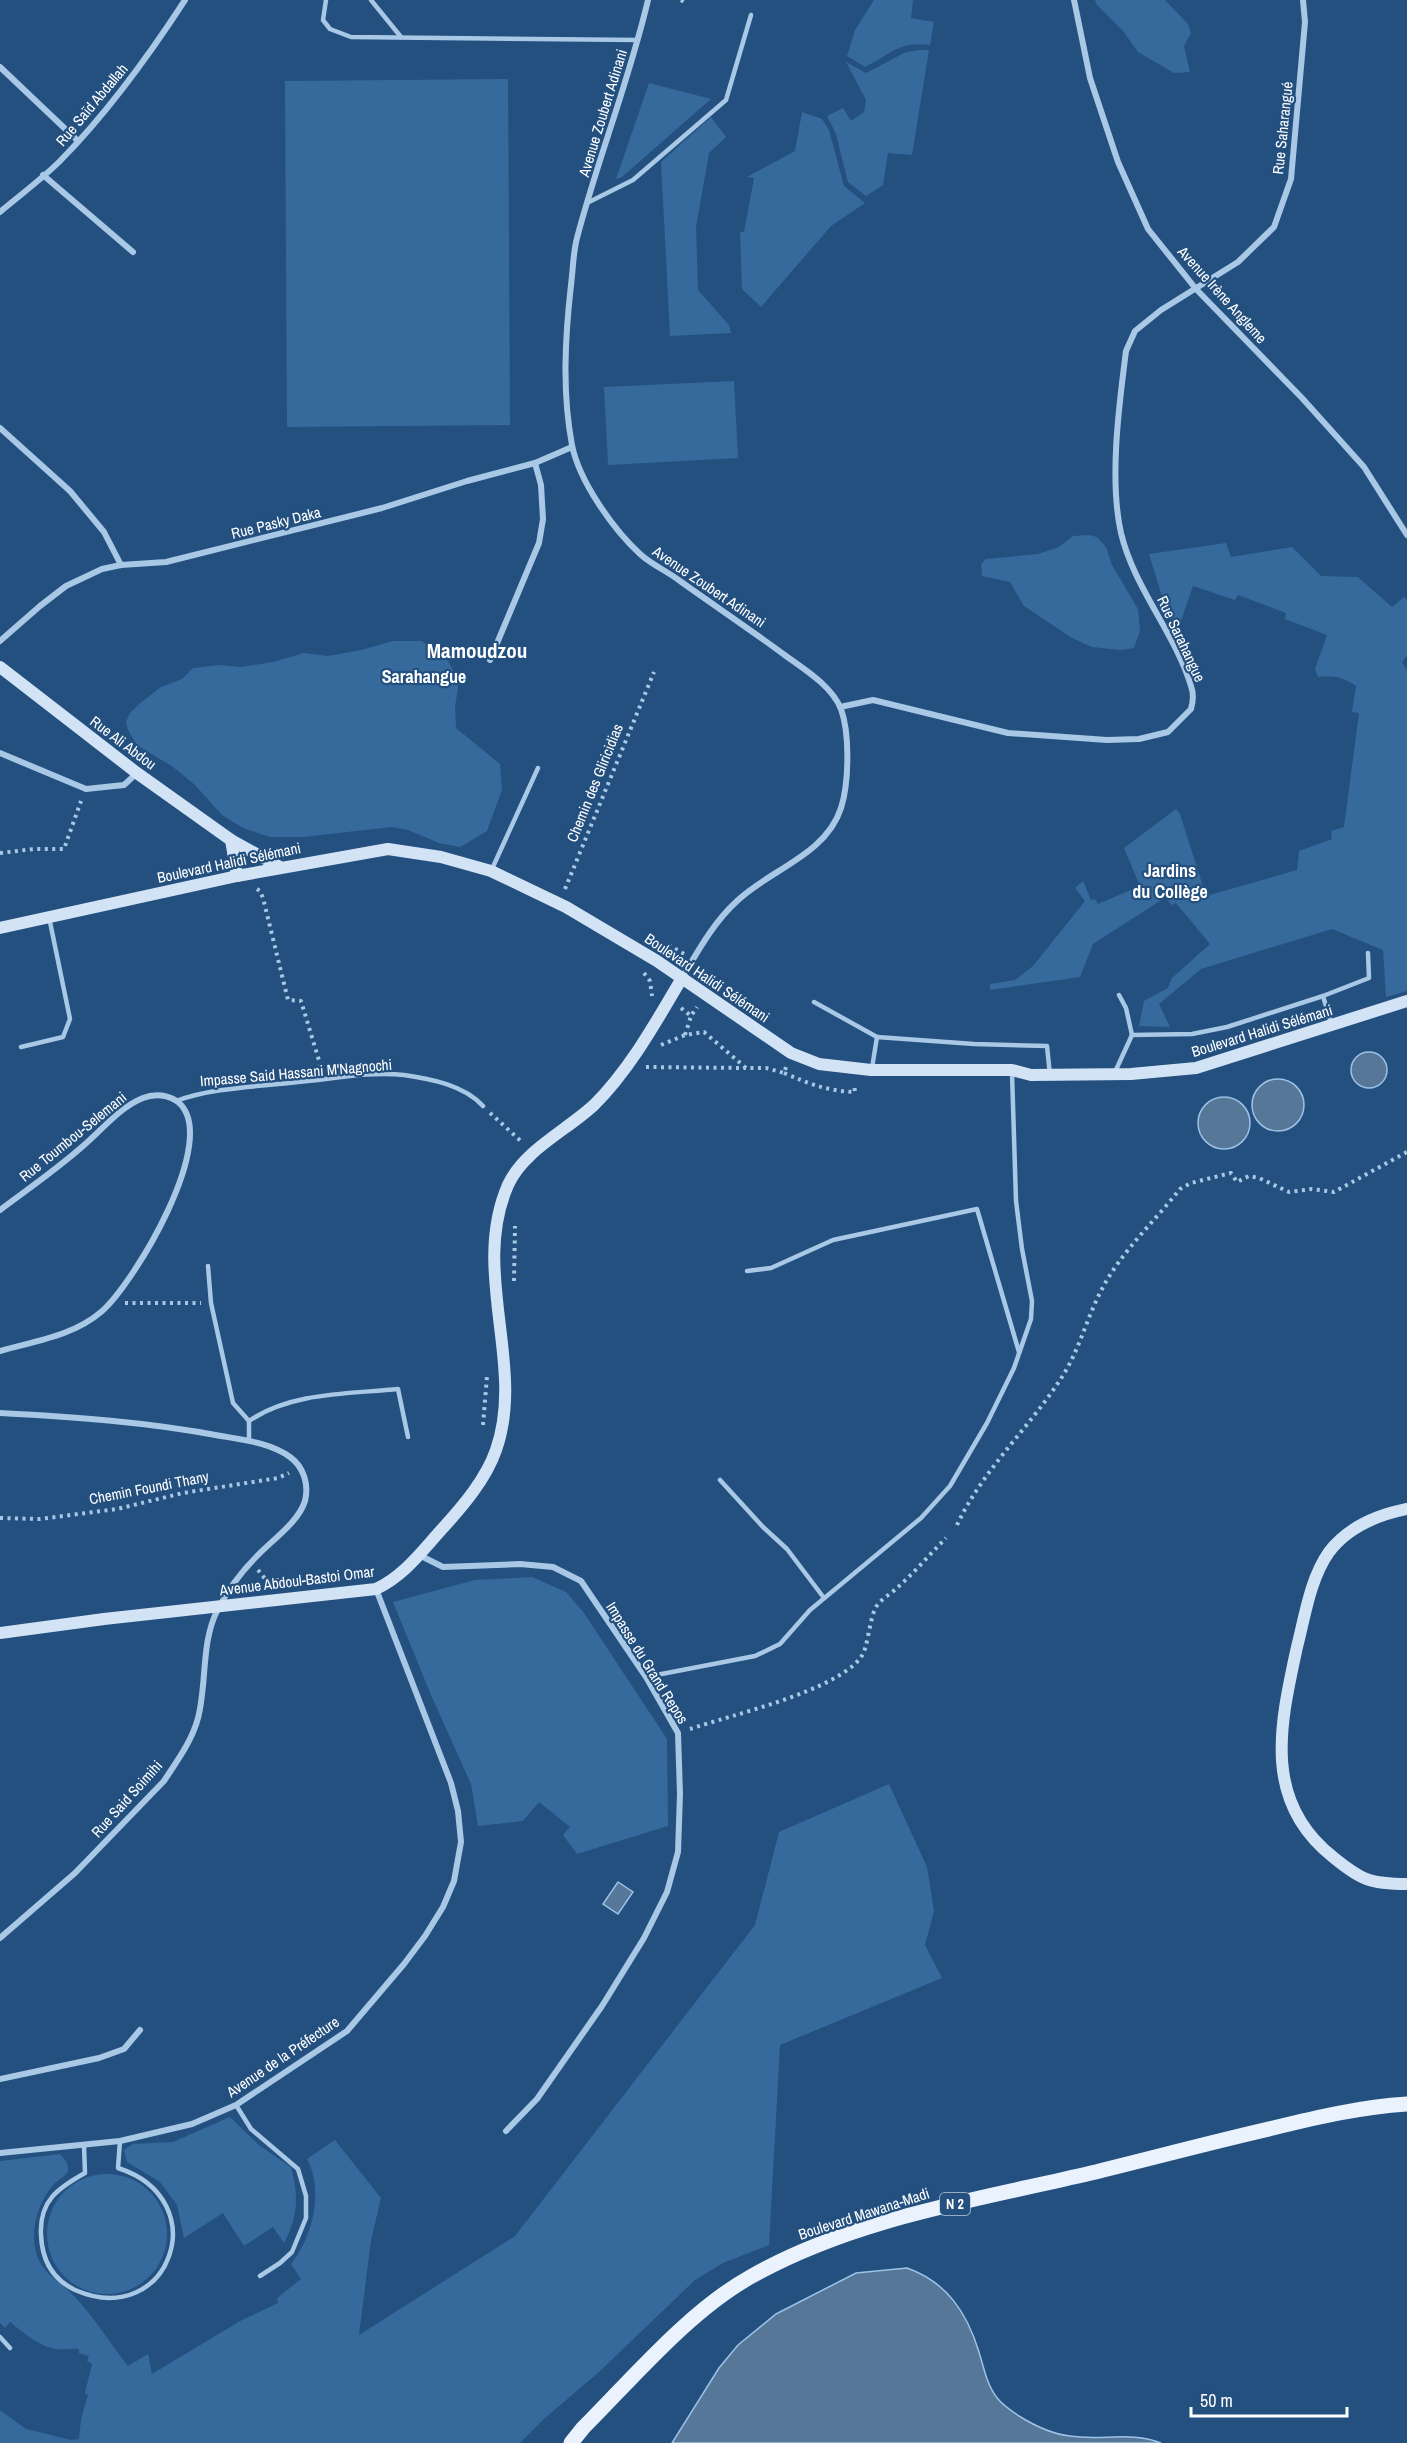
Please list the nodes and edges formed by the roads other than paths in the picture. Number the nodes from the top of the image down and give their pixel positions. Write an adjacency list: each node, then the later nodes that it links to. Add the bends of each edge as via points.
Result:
1 (185, 0): 11 (street, Rue Saïd Abdallah, via 151,52)
2 (326, 0): 8 (lane, via 323,20 330,29 351,37)
3 (371, 0): 8 (lane)
4 (648, 0): 9 (street, Avenue Zoubert Adinani)
5 (1074, 0): 16 (street, Avenue Irène Angleme, via 1090,78 1126,181 1149,229)
6 (1303, 0): 16 (street, Rue Saharangué, via 1305,22 1291,179 1274,227 1238,262)
7 (751, 15): 13 (lane, via 726,100 633,180)
8 (401, 37): 9 (lane)
9 (638, 40): 13 (street, Avenue Zoubert Adinani)
10 (0, 67): 11 (street)
11 (78, 141): 12 (street, Rue Saïd Abdallah)
12 (44, 175): 14 (street, Rue Saïd Abdallah); 15 (street)
13 (589, 202): 18 (street, Avenue Zoubert Adinani, via 577,240 566,324 566,394)
14 (0, 212)
15 (133, 252)
16 (1196, 289): 20 (street, Avenue Irène Angleme, via 1364,467); 25 (street, Rue Sarahangue, via 1135,331 1126,351 1116,480 1121,534 1130,559 1192,688 1193,701 1187,715 1168,732 1107,740 1008,733 873,700)
17 (0, 428): 21 (street, via 70,491 104,532)
18 (572, 447): 19 (street, Rue Pasky Daka); 25 (street, Avenue Zoubert Adinani, via 597,500 641,555 810,673)
19 (536, 463): 21 (street, Rue Pasky Daka, via 228,548 166,562); 23 (street, via 543,519 539,543)
20 (1407, 535)
21 (121, 565): 22 (street, Rue Pasky Daka, via 102,569 66,586)
22 (0, 641)
23 (490, 660)
24 (0, 667): 28 (street, Rue Ali Abdou)
25 (840, 707): 36 (street, via 847,779 836,821 812,848 738,899 704,941)
26 (0, 753): 28 (street, via 86,789 124,785)
27 (538, 768): 31 (lane)
28 (137, 773): 29 (street, Rue Ali Abdou)
29 (231, 840): 30 (street, Rue Ali Abdou); 32 (street)
30 (280, 867): 31 (street, Boulevard Halidi Sélémani, via 388,849 441,857); 32 (street, Boulevard Halidi Sélémani)
31 (491, 871): 36 (street, Boulevard Halidi Sélémani, via 620,938)
32 (237, 876): 33 (street, Boulevard Halidi Sélémani)
33 (49, 917): 34 (street, Boulevard Halidi Sélémani); 44 (lane, via 70,1019 63,1037)
34 (0, 928)
35 (1368, 953): 38 (lane, via 1369,978)
36 (682, 978): 45 (street, Boulevard Halidi Sélémani, via 791,1053 819,1064); 62 (street, Avenue Abdoul-Bastoi Omar, via 627,1067 594,1105 526,1160 509,1184 498,1216 493,1265 505,1416 496,1452 473,1491)
37 (1119, 995): 42 (lane)
38 (1323, 996): 41 (lane); 42 (lane, via 1227,1027 1192,1034)
39 (1407, 1001): 41 (street, Boulevard Halidi Sélémani)
40 (814, 1002): 43 (lane)
41 (1332, 1025): 47 (street, Boulevard Halidi Sélémani, via 1196,1068)
42 (1131, 1035): 47 (lane)
43 (877, 1037): 45 (lane); 48 (lane, via 1047,1046)
44 (21, 1047)
45 (871, 1070): 46 (street, Boulevard Halidi Sélémani)
46 (1012, 1070): 48 (street, Boulevard Halidi Sélémani); 55 (lane, via 1016,1201 1032,1301 1031,1319)
47 (1115, 1073): 48 (street, Boulevard Halidi Sélémani)
48 (1050, 1075)
49 (176, 1101): 50 (lane, Impasse Said Hassani M'Nagnochi, via 233,1089 401,1075 441,1083 474,1096); 51 (street, Rue Toumbou-Selemani, via 154,1096 129,1107 60,1166); 54 (street, via 188,1115 188,1150 175,1196 146,1253 112,1301 78,1328)
50 (483, 1106)
51 (0, 1210)
52 (208, 1266): 57 (lane, via 211,1303 233,1403)
53 (747, 1271): 55 (lane, via 771,1268 833,1240 977,1209)
54 (0, 1351)
55 (1018, 1352): 64 (lane, via 987,1423 950,1486 921,1518)
56 (0, 1413): 59 (street, via 140,1423)
57 (249, 1421): 58 (lane, via 304,1399 398,1389); 59 (lane)
58 (408, 1437)
59 (249, 1441): 65 (street, via 291,1457 301,1468 307,1490 302,1507 250,1564)
60 (720, 1480): 64 (lane, via 788,1549)
61 (1407, 1509): 68 (street, via 1360,1525 1329,1553 1308,1603 1284,1705 1281,1757 1294,1813 1320,1848 1352,1874 1377,1884)
62 (418, 1555): 63 (street, Avenue Abdoul-Bastoi Omar, via 394,1580); 67 (street, Impasse du Grand Repos, via 443,1567 553,1567 580,1581)
63 (376, 1589): 65 (street, Avenue Abdoul-Bastoi Omar); 72 (street, Avenue de la Préfecture, via 451,1783 458,1811 459,1862 442,1907 425,1936 372,2004 347,2031)
64 (824, 1598): 67 (lane, via 769,1651)
65 (220, 1606): 66 (street, Avenue Abdoul-Bastoi Omar); 69 (street, Rue Said Soimihi, via 212,1622 198,1718 187,1747 164,1781 83,1864)
66 (0, 1633)
67 (646, 1677): 74 (street, Impasse du Grand Repos, via 678,1733 678,1852 667,1892 602,2006 537,2099)
68 (1407, 1884)
69 (0, 1938)
70 (141, 2030): 71 (street, via 124,2049 99,2058)
71 (0, 2079)
72 (236, 2104): 75 (street, Avenue de la Préfecture, via 192,2124); 78 (lane, via 251,2130 298,2169 306,2196 306,2218 292,2252)
73 (1407, 2104): 81 (main road, Boulevard Mawana-Madi / N 2, via 1350,2109 973,2199 867,2228 807,2250 751,2276 702,2309)
74 (506, 2131)
75 (120, 2142): 76 (street, Avenue de la Préfecture); 76 (lane, via 118,2168 153,2186 164,2200 172,2217 173,2244 160,2275 136,2294 112,2299 69,2287 50,2271 41,2252 40,2225 46,2204 61,2186 85,2173)
76 (84, 2146): 77 (street, Avenue de la Préfecture)
77 (0, 2153)
78 (260, 2276)
79 (0, 2337): 80 (lane)
80 (10, 2348)
81 (571, 2443)

